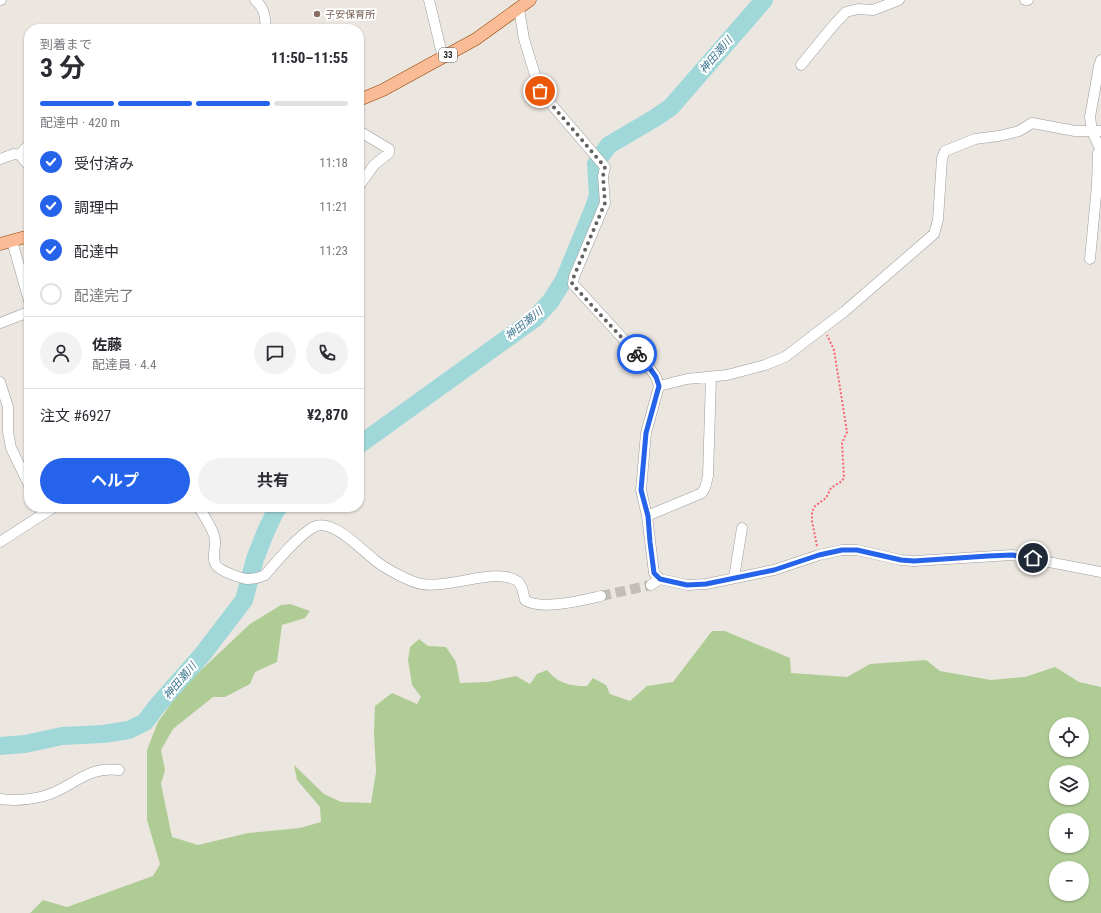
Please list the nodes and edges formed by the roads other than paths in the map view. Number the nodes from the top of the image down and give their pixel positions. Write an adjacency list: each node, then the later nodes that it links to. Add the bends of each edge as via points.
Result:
1 (255, 0): 6 (street, via 261,5)
2 (429, 0): 7 (street)
3 (530, 0): 5 (main road, 33)
4 (899, 0): 9 (street, via 873,10 858,9 846,12)
5 (519, 9): 7 (main road, 33); 28 (street, via 524,39 540,91 605,167 605,203 572,284 649,367)
6 (266, 24)
7 (443, 58): 10 (main road, 33)
8 (1101, 60): 11 (street, via 1090,117)
9 (802, 65)
10 (364, 98)
11 (1097, 131): 14 (street); 26 (street, via 1032,123 1019,131 975,139 945,151 942,158 938,220 934,234 845,311 785,357 759,367)
12 (364, 134): 18 (street, via 389,149 389,152 374,165)
13 (24, 150): 15 (street)
14 (1101, 150): 22 (street, via 1098,152)
15 (20, 155): 16 (street, via 14,154); 17 (street)
16 (0, 159)
17 (24, 160)
18 (364, 179)
19 (24, 237): 20 (main road)
20 (12, 241): 21 (main road); 23 (street)
21 (0, 244)
22 (1090, 259)
23 (24, 283)
24 (24, 314): 25 (street)
25 (0, 323)
26 (711, 377): 28 (street, via 687,379); 32 (street, via 708,476 705,488 702,493)
27 (0, 382): 29 (street, via 8,407 11,448)
28 (659, 386): 32 (street, via 646,433 641,490)
29 (24, 475)
30 (38, 512): 34 (street)
31 (202, 512): 39 (street, via 215,540 216,565 250,579 265,575 303,535 314,526 322,526 338,531 376,562 420,584 445,584 498,576 517,581 525,600 529,603 560,604)
32 (648, 516): 37 (street, via 654,573)
33 (742, 528): 36 (street)
34 (0, 542)
35 (1101, 572): 36 (street, via 1012,555 914,561 857,550 842,550 774,570)
36 (734, 578): 37 (street, via 687,585)
37 (660, 579): 38 (street)
38 (651, 585)
39 (601, 596)
40 (119, 770): 41 (street, via 93,772 44,796)
41 (0, 799)

